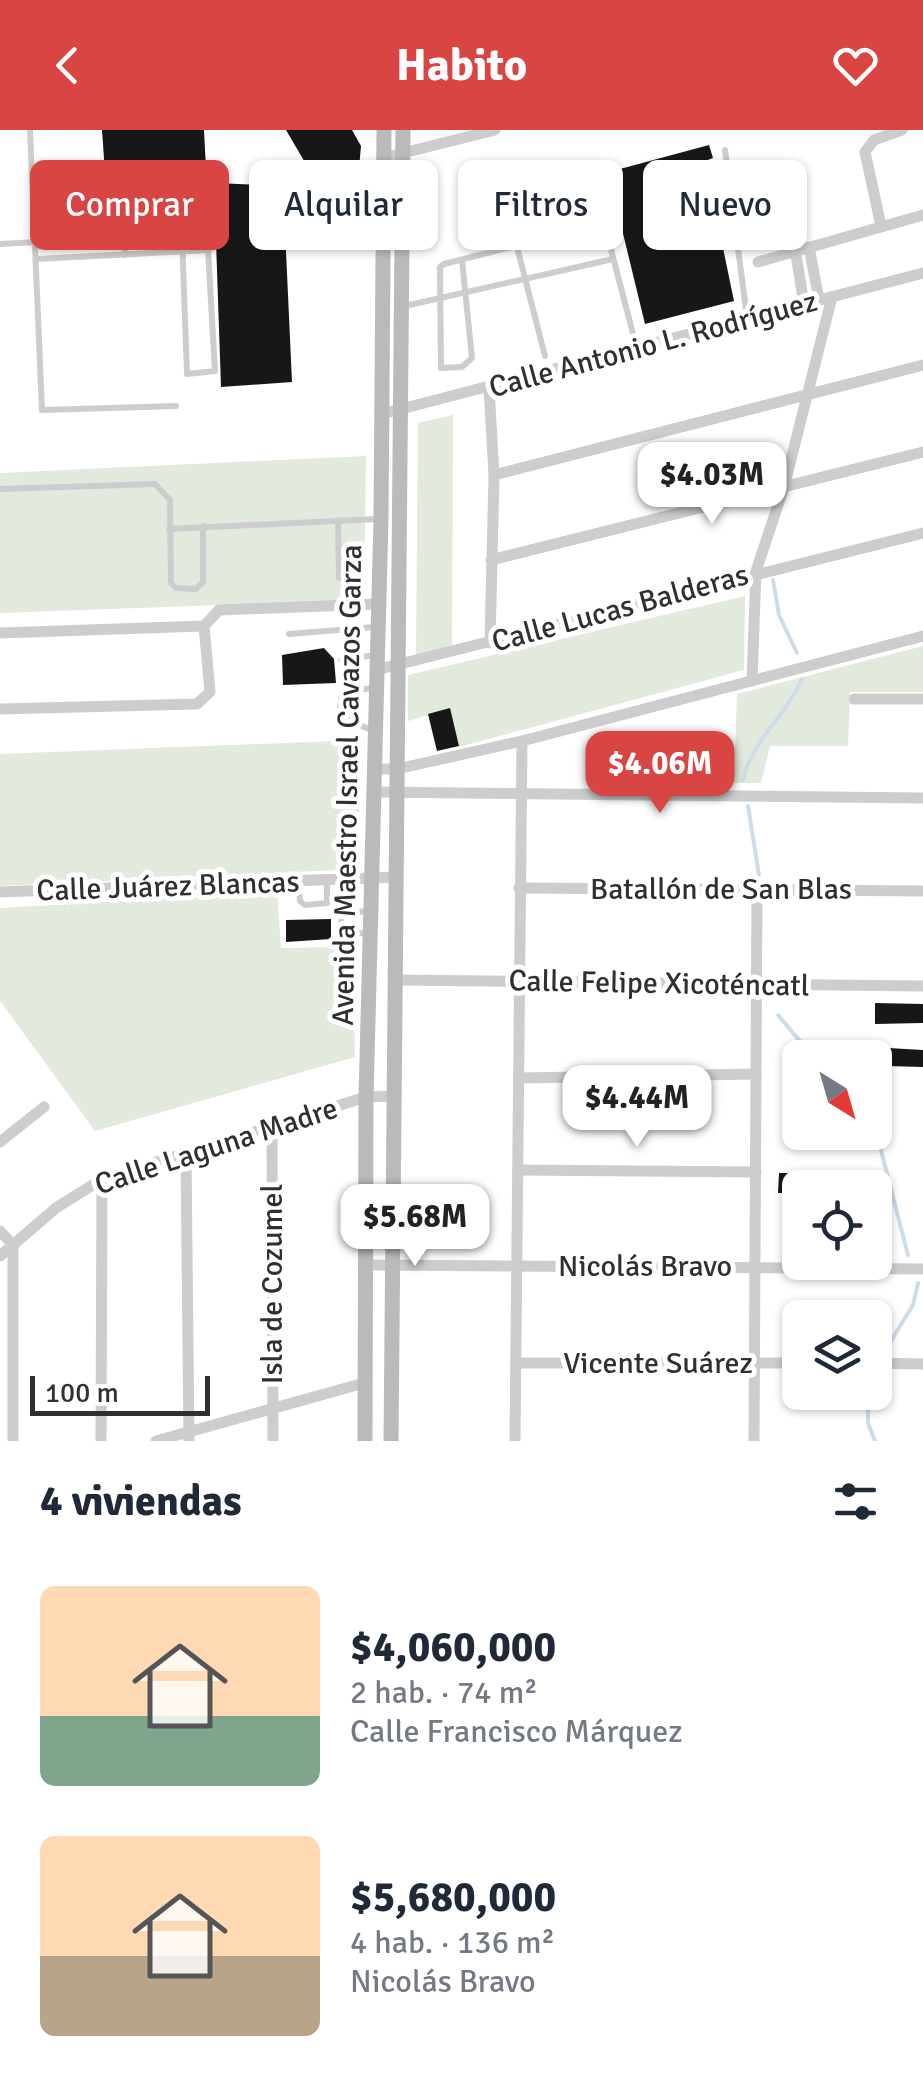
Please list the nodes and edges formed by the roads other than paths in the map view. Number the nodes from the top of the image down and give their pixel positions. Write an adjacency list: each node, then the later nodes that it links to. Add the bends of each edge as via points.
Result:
1 (30, 130): 9 (lane)
2 (384, 130): 8 (main road, Avenida Maestro Israel Cavazos Garza)
3 (404, 130): 7 (main road, Avenida Maestro Israel Cavazos Garza)
4 (495, 130): 7 (street)
5 (902, 130): 11 (street, via 869,145 864,160)
6 (725, 150): 37 (lane)
7 (404, 153): 8 (street); 36 (main road, Avenida Maestro Israel Cavazos Garza)
8 (383, 158): 45 (main road, Avenida Maestro Israel Cavazos Garza)
9 (32, 160)
10 (923, 215): 11 (street)
11 (881, 226): 14 (street)
12 (30, 242): 13 (lane)
13 (0, 244)
14 (809, 247): 23 (street); 34 (street)
15 (36, 250): 27 (lane)
16 (125, 250): 25 (lane)
17 (152, 250): 24 (lane)
18 (210, 250): 22 (lane); 22 (lane, via 215,371 188,374)
19 (504, 250): 28 (lane)
20 (518, 250): 31 (lane)
21 (610, 250): 26 (lane)
22 (183, 252): 24 (lane)
23 (793, 252): 29 (street); 35 (street)
24 (152, 253): 25 (lane)
25 (125, 254): 27 (lane)
26 (613, 258): 31 (lane); 38 (lane)
27 (37, 260): 43 (lane, via 42,410)
28 (462, 260): 32 (lane); 33 (lane, via 440,267)
29 (758, 262)
30 (923, 274): 34 (street, Calle Antonio L. Rodríguez)
31 (526, 278): 32 (lane); 39 (lane)
32 (466, 292): 33 (lane); 33 (lane, via 472,358 462,367 444,369 438,362)
33 (438, 298): 36 (lane)
34 (825, 299): 35 (street, Calle Antonio L. Rodríguez); 42 (street)
35 (804, 304): 37 (street, Calle Antonio L. Rodríguez)
36 (402, 307): 44 (main road, Avenida Maestro Israel Cavazos Garza)
37 (748, 318): 38 (street, Calle Antonio L. Rodríguez)
38 (636, 346): 41 (street, Calle Antonio L. Rodríguez)
39 (545, 356)
40 (923, 365): 42 (street)
41 (489, 388): 44 (street, Calle Antonio L. Rodríguez); 47 (street)
42 (810, 392): 47 (street); 48 (street)
43 (176, 406)
44 (404, 408): 45 (street, Calle Antonio L. Rodríguez); 66 (main road, Avenida Maestro Israel Cavazos Garza)
45 (382, 414): 50 (main road, Avenida Maestro Israel Cavazos Garza)
46 (923, 452): 48 (street)
47 (494, 474): 55 (street)
48 (784, 488): 55 (street); 56 (street)
49 (0, 489): 53 (lane, via 154,484 170,500)
50 (381, 519): 51 (lane); 58 (main road, Avenida Maestro Israel Cavazos Garza)
51 (338, 520): 52 (lane); 57 (lane)
52 (203, 526): 53 (lane); 53 (lane, via 204,582 196,589 170,583)
53 (169, 529)
54 (923, 533): 56 (street, Calle Lucas Balderas)
55 (491, 560): 64 (street)
56 (756, 571): 64 (street, Calle Lucas Balderas); 68 (street)
57 (339, 578)
58 (378, 604): 59 (street, via 232,608); 60 (main road, Avenida Maestro Israel Cavazos Garza)
59 (204, 626): 61 (street); 71 (street, via 210,692 200,703)
60 (376, 627): 62 (lane); 67 (main road, Avenida Maestro Israel Cavazos Garza)
61 (0, 634)
62 (290, 634)
63 (923, 636): 68 (street)
64 (490, 643): 66 (street, Calle Lucas Balderas)
65 (341, 660): 67 (lane)
66 (400, 666): 67 (street, Calle Lucas Balderas); 75 (main road, Avenida Maestro Israel Cavazos Garza)
67 (376, 670): 72 (main road, Avenida Maestro Israel Cavazos Garza); 72 (lane, via 339,698 342,720)
68 (752, 681): 73 (street)
69 (854, 699): 70 (street)
70 (923, 699)
71 (0, 710)
72 (375, 732): 74 (main road, Avenida Maestro Israel Cavazos Garza)
73 (522, 741): 75 (street); 78 (street)
74 (374, 769): 75 (street); 76 (main road, Avenida Maestro Israel Cavazos Garza)
75 (397, 769): 77 (main road, Avenida Maestro Israel Cavazos Garza)
76 (374, 792): 77 (street); 81 (main road, Avenida Maestro Israel Cavazos Garza)
77 (396, 792): 78 (street); 80 (main road, Avenida Maestro Israel Cavazos Garza)
78 (522, 794): 79 (street); 84 (street)
79 (923, 798)
80 (396, 877): 81 (street, Calle Juárez Blancas); 90 (main road, Avenida Maestro Israel Cavazos Garza)
81 (372, 878): 82 (street, Calle Juárez Blancas); 88 (main road, Avenida Maestro Israel Cavazos Garza)
82 (326, 880): 83 (street, Calle Juárez Blancas); 83 (lane, via 327,902 305,905)
83 (298, 881): 87 (street, Calle Juárez Blancas)
84 (519, 888): 85 (street, Batallón de San Blas); 91 (street)
85 (757, 889): 86 (street, Batallón de San Blas); 92 (street)
86 (923, 891)
87 (0, 892)
88 (372, 910): 89 (main road, Avenida Maestro Israel Cavazos Garza); 89 (lane, via 341,915 342,931)
89 (371, 934): 97 (main road, Avenida Maestro Israel Cavazos Garza)
90 (395, 980): 91 (street, Calle Felipe Xicoténcatl); 96 (main road, Avenida Maestro Israel Cavazos Garza)
91 (518, 981): 92 (street, Calle Felipe Xicoténcatl); 95 (street)
92 (758, 984): 93 (street, Calle Felipe Xicoténcatl); 94 (street)
93 (923, 986)
94 (756, 1074): 95 (street); 103 (street)
95 (519, 1078): 102 (street)
96 (395, 1096): 97 (street, Calle Laguna Madre); 108 (main road, Avenida Maestro Israel Cavazos Garza)
97 (366, 1097): 99 (street, Calle Laguna Madre); 109 (main road, Avenida Maestro Israel Cavazos Garza)
98 (44, 1107): 100 (street)
99 (272, 1127): 101 (street, Calle Laguna Madre); 119 (street, Isla de Cozumel)
100 (0, 1142)
101 (186, 1155): 104 (street, Calle Laguna Madre); 120 (street)
102 (518, 1170): 103 (street); 110 (street)
103 (756, 1172): 111 (street)
104 (102, 1179): 106 (street, Calle Laguna Madre); 122 (street)
105 (0, 1232): 106 (street)
106 (13, 1245): 107 (street, Calle Laguna Madre); 121 (street)
107 (0, 1256)
108 (392, 1264): 109 (street, Nicolás Bravo); 110 (street, Nicolás Bravo); 126 (main road, Avenida Maestro Israel Cavazos Garza)
109 (367, 1265): 118 (main road, Avenida Maestro Israel Cavazos Garza)
110 (518, 1266): 111 (street, Nicolás Bravo); 113 (street)
111 (756, 1266): 112 (street, Nicolás Bravo); 114 (street)
112 (923, 1269)
113 (516, 1363): 114 (street, Vicente Suárez); 127 (street)
114 (754, 1363): 115 (street, Vicente Suárez); 128 (street)
115 (782, 1364)
116 (892, 1364): 117 (street)
117 (923, 1364)
118 (364, 1383): 119 (street); 125 (main road, Avenida Maestro Israel Cavazos Garza)
119 (273, 1409): 120 (street); 124 (street, Isla de Cozumel)
120 (189, 1437): 123 (street)
121 (13, 1441)
122 (101, 1441)
123 (156, 1441)
124 (273, 1441)
125 (364, 1441)
126 (391, 1441)
127 (515, 1441)
128 (754, 1441)

